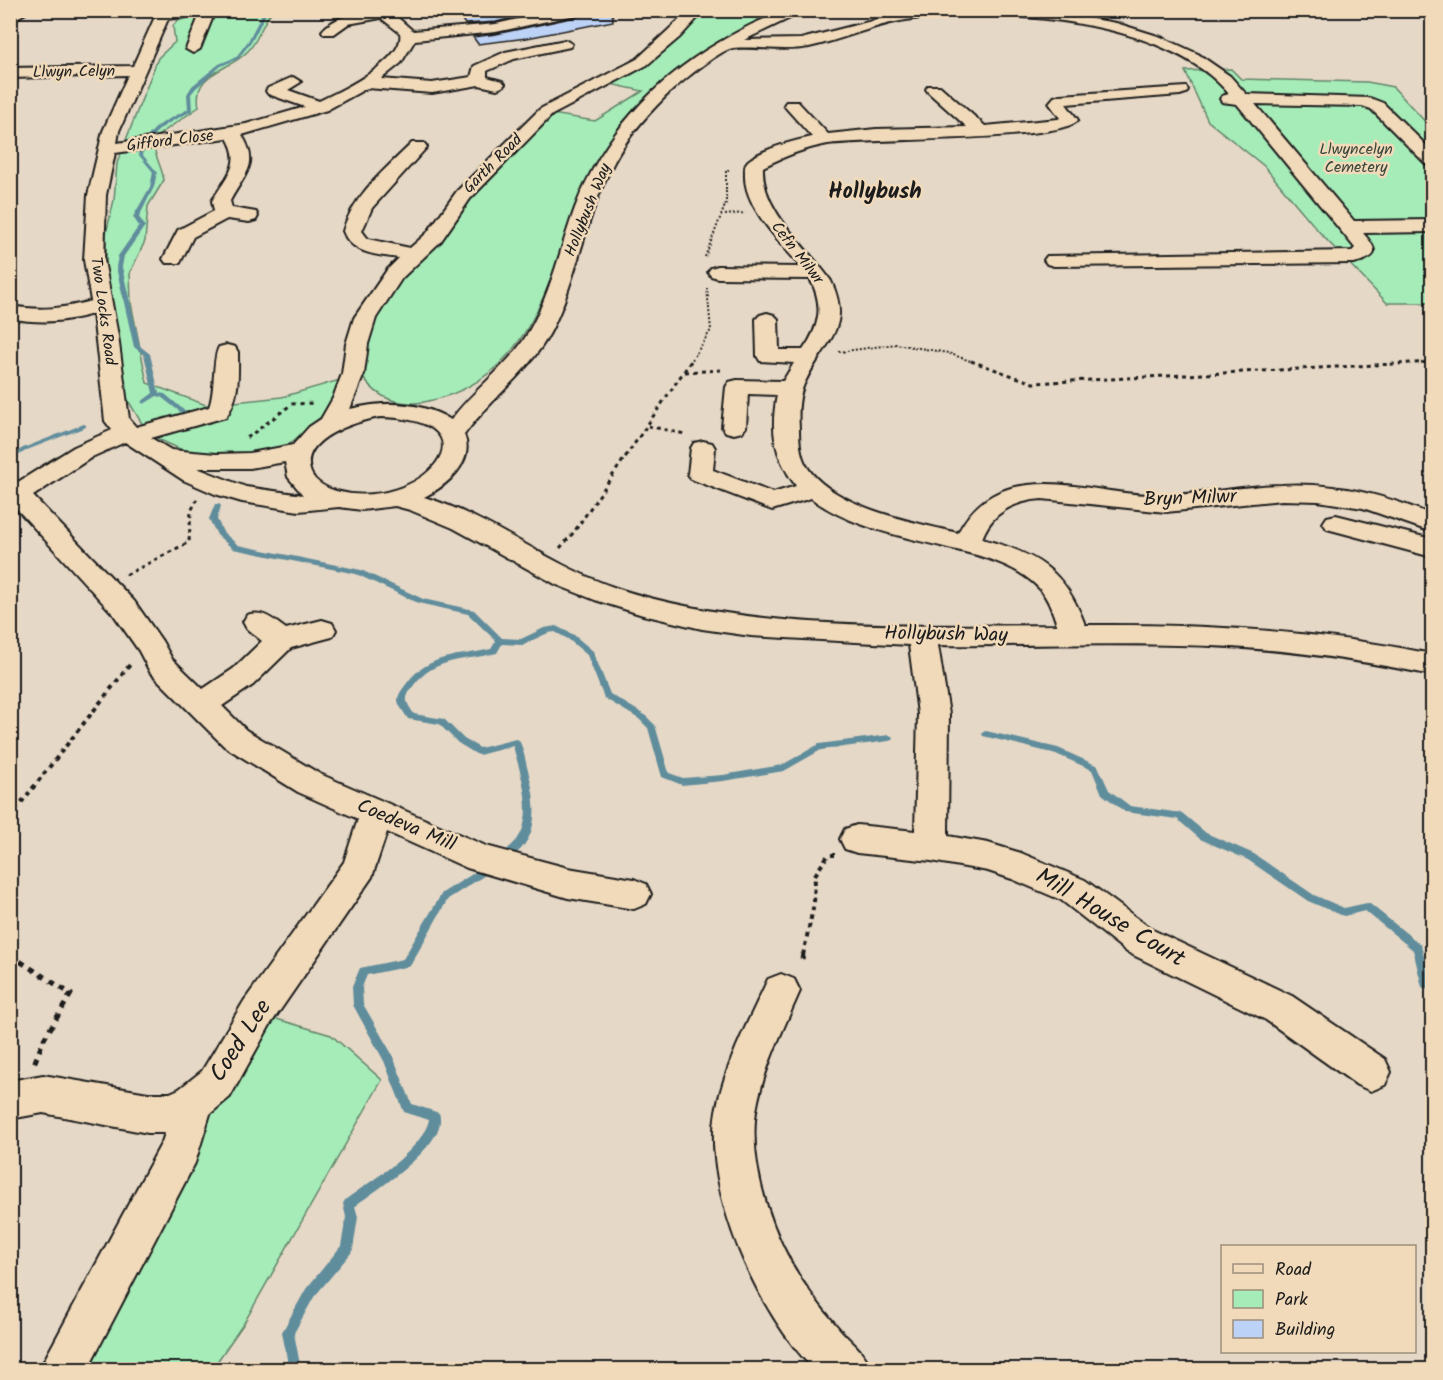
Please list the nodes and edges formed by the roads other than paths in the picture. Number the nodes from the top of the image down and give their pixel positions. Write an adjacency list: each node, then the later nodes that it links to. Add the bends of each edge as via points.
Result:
1 (24, 10): 10 (street)
2 (498, 10): 12 (street)
3 (580, 10): 12 (street)
4 (698, 10): 42 (street, Garth Road, via 642,62 546,111 463,195 434,237)
5 (800, 10): 13 (street, Hollybush Way)
6 (204, 11): 8 (street); 19 (street, via 205,19)
7 (382, 12): 11 (street); 15 (street, via 404,26)
8 (164, 13): 20 (street, Two Locks Road)
9 (322, 16): 11 (street)
10 (10, 18)
11 (344, 21): 14 (street)
12 (514, 22): 15 (street, via 496,28)
13 (759, 29): 17 (street, Hollybush Way); 18 (street, via 764,38)
14 (329, 31)
15 (409, 36): 24 (street, Gifford Close, via 400,54)
16 (565, 44): 22 (street, via 510,55)
17 (729, 44): 18 (street); 55 (street, Hollybush Way, via 668,86 620,138 601,170 551,309 523,358)
18 (788, 44): 26 (street, via 811,42 873,22 908,16 964,12 1028,14 1101,26 1154,40 1208,65)
19 (193, 49)
20 (138, 70): 21 (street, Llwyn Celyn); 35 (street, Two Locks Road)
21 (10, 73)
22 (479, 74): 24 (street, via 432,88); 25 (street)
23 (293, 82): 31 (street, via 268,90)
24 (365, 83): 31 (street, Gifford Close)
25 (497, 84)
26 (1228, 84): 29 (street); 29 (street, via 1213,86 1211,91)
27 (934, 88): 32 (street)
28 (1180, 90): 32 (street, via 1141,97 1060,100 1057,103 1070,120 1061,124)
29 (1242, 100): 37 (street, via 1365,100 1377,106); 40 (street)
30 (792, 105): 34 (street)
31 (321, 107): 33 (street, Gifford Close)
32 (982, 132): 34 (street, via 855,135)
33 (233, 133): 35 (street, Gifford Close); 38 (street, Gifford Close, via 243,150 243,162 221,201)
34 (823, 140): 46 (street, Cefn Milwr, via 766,158 754,165 752,175 769,217)
35 (107, 149): 47 (street, Two Locks Road, via 94,228 94,260)
36 (406, 153): 42 (street, via 365,202 352,233 365,244)
37 (1432, 160)
38 (225, 213): 39 (street); 43 (street, via 185,234)
39 (249, 216)
40 (1348, 226): 41 (street); 44 (street, via 1365,247 1365,253 1354,257)
41 (1432, 226)
42 (415, 255): 54 (street, Garth Road, via 394,274 365,318)
43 (173, 259)
44 (1054, 260)
45 (709, 270): 46 (street)
46 (814, 273): 53 (street, Cefn Milwr, via 828,295 830,309 823,336)
47 (102, 304): 49 (street); 51 (street, Two Locks Road)
48 (10, 312): 49 (street)
49 (41, 318): 51 (street)
50 (768, 319): 53 (street, via 768,356)
51 (107, 336): 60 (street, Two Locks Road, via 117,421)
52 (227, 352): 60 (street, via 226,383 218,412)
53 (809, 357): 56 (street)
54 (353, 374): 57 (street, via 370,397); 58 (street, Garth Road)
55 (501, 381): 57 (street, Hollybush Way, via 457,401); 61 (street, Hollybush Way, via 474,405)
56 (791, 388): 59 (street, via 737,387); 66 (street, via 787,404 789,448 793,466)
57 (401, 410): 58 (street, Hollybush Way, via 364,412); 61 (street, Hollybush Way, via 436,419)
58 (330, 424): 63 (street, Hollybush Way, via 311,437)
59 (734, 427)
60 (130, 434): 65 (street, via 192,475); 67 (street, via 83,452)
61 (452, 435): 64 (street, Hollybush Way, via 454,452)
62 (703, 448): 66 (street, via 700,474 772,502)
63 (301, 450): 65 (street); 69 (street, Hollybush Way, via 296,465 304,483)
64 (449, 464): 68 (street, Hollybush Way, via 434,480); 72 (street, Hollybush Way, via 458,502)
65 (212, 472): 69 (street, via 261,497 295,503)
66 (812, 489): 73 (street, via 843,507 874,518)
67 (14, 497): 81 (street, Coedeva Mill, via 25,502 105,586 152,648 160,665)
68 (394, 498): 69 (street, Hollybush Way, via 372,502); 72 (street, Hollybush Way, via 435,508)
69 (339, 500)
70 (1336, 523): 74 (street)
71 (1432, 524): 73 (street, Bryn Milwr, via 1343,495 1299,492 1201,503 1148,503 1030,492 988,508 975,522)
72 (478, 529): 77 (street, Hollybush Way, via 566,579 635,603 771,628)
73 (967, 544): 78 (street, via 1041,573 1052,584)
74 (1432, 548)
75 (257, 622): 79 (street)
76 (322, 630): 79 (street)
77 (921, 635): 78 (street, Hollybush Way); 84 (street, via 934,705 936,741)
78 (1075, 636): 80 (street, Hollybush Way, via 1265,639 1366,651)
79 (281, 640): 81 (street, via 243,677)
80 (1432, 664)
81 (200, 706): 82 (street, Coedeva Mill, via 235,738 309,783)
82 (378, 815): 85 (street, Coedeva Mill, via 479,858 568,884); 89 (street, Coed Lee, via 360,867 257,1013 216,1084)
83 (857, 839): 84 (street, Mill House Court)
84 (931, 847): 87 (street, Mill House Court, via 988,857 1073,890 1140,941 1279,1008)
85 (634, 894)
86 (792, 975): 91 (street, via 746,1071 734,1130 741,1194 765,1259 796,1314)
87 (1371, 1072)
88 (16, 1098): 89 (street, Coed Lee, via 43,1094 148,1113 172,1113)
89 (193, 1103): 90 (street, via 181,1149)
90 (62, 1370)
91 (849, 1370)

